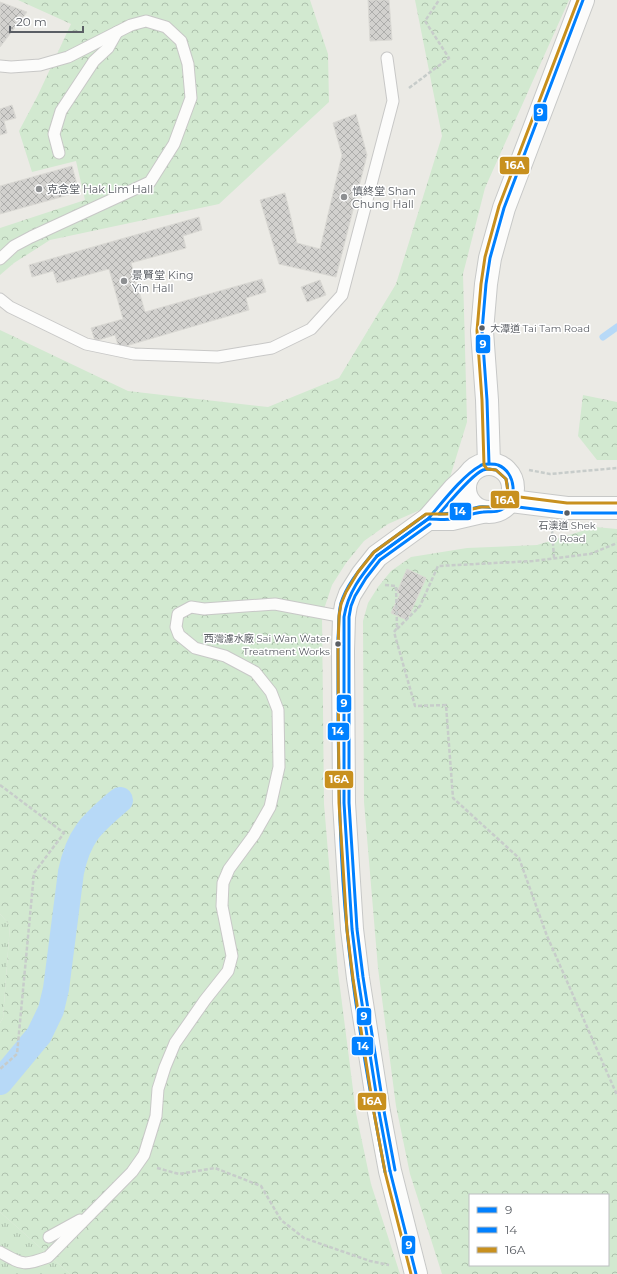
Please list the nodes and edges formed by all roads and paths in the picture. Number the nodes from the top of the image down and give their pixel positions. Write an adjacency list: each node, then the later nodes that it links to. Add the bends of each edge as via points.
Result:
1 (439, 0): 6 (path, via 425,22 449,58)
2 (583, 0): 10 (main road, via 504,208 490,258 482,331)
3 (117, 32): 5 (lane, via 68,57 40,64); 7 (lane, via 61,111 54,134); 8 (lane, via 146,20 166,27 181,41 188,64 192,98 174,144 150,182 31,237 14,246)
4 (387, 58): 6 (lane)
5 (0, 66)
6 (393, 101): 9 (lane, via 342,295 311,329 272,348 218,357 134,354 86,344)
7 (59, 153)
8 (0, 259)
9 (0, 300)
10 (490, 464): 13 (main road, via 481,465); 14 (main road, via 498,465 511,476 514,484)
11 (617, 468): 12 (path, via 550,474)
12 (529, 470)
13 (468, 476): 16 (main road, via 466,497); 17 (main road, via 454,488)
14 (511, 501): 15 (main road, via 567,508); 16 (main road, via 501,510)
15 (617, 508)
16 (482, 512): 17 (main road, via 452,519)
17 (428, 519): 22 (main road, via 377,556 350,594)
18 (552, 526): 20 (path)
19 (617, 543): 20 (path, via 590,554)
20 (554, 558): 23 (path, via 438,566 420,606)
21 (380, 588): 23 (path, via 387,584 396,586 397,628)
22 (344, 617): 27 (lane, via 275,604 204,609 191,607 178,614 176,627 179,635 195,648 225,656 255,672 271,692 278,710 279,767 270,807 254,836 229,869 223,883 222,906 232,956 228,971 175,1043 158,1089 156,1116 144,1155); 31 (main road, via 344,803 352,929 379,1112 390,1171)
23 (394, 632): 26 (path, via 415,706 446,705 453,798 519,858 547,936)
24 (0, 786): 25 (path, via 64,833 34,873 17,1054)
25 (0, 1069)
26 (617, 1095)
27 (138, 1163): 28 (lane); 31 (path, via 180,1174 215,1168 261,1186 280,1220 304,1238 370,1261)
28 (91, 1213): 29 (lane); 30 (lane, via 48,1257 32,1263 19,1263)
29 (49, 1237)
30 (0, 1252)
31 (415, 1272)

